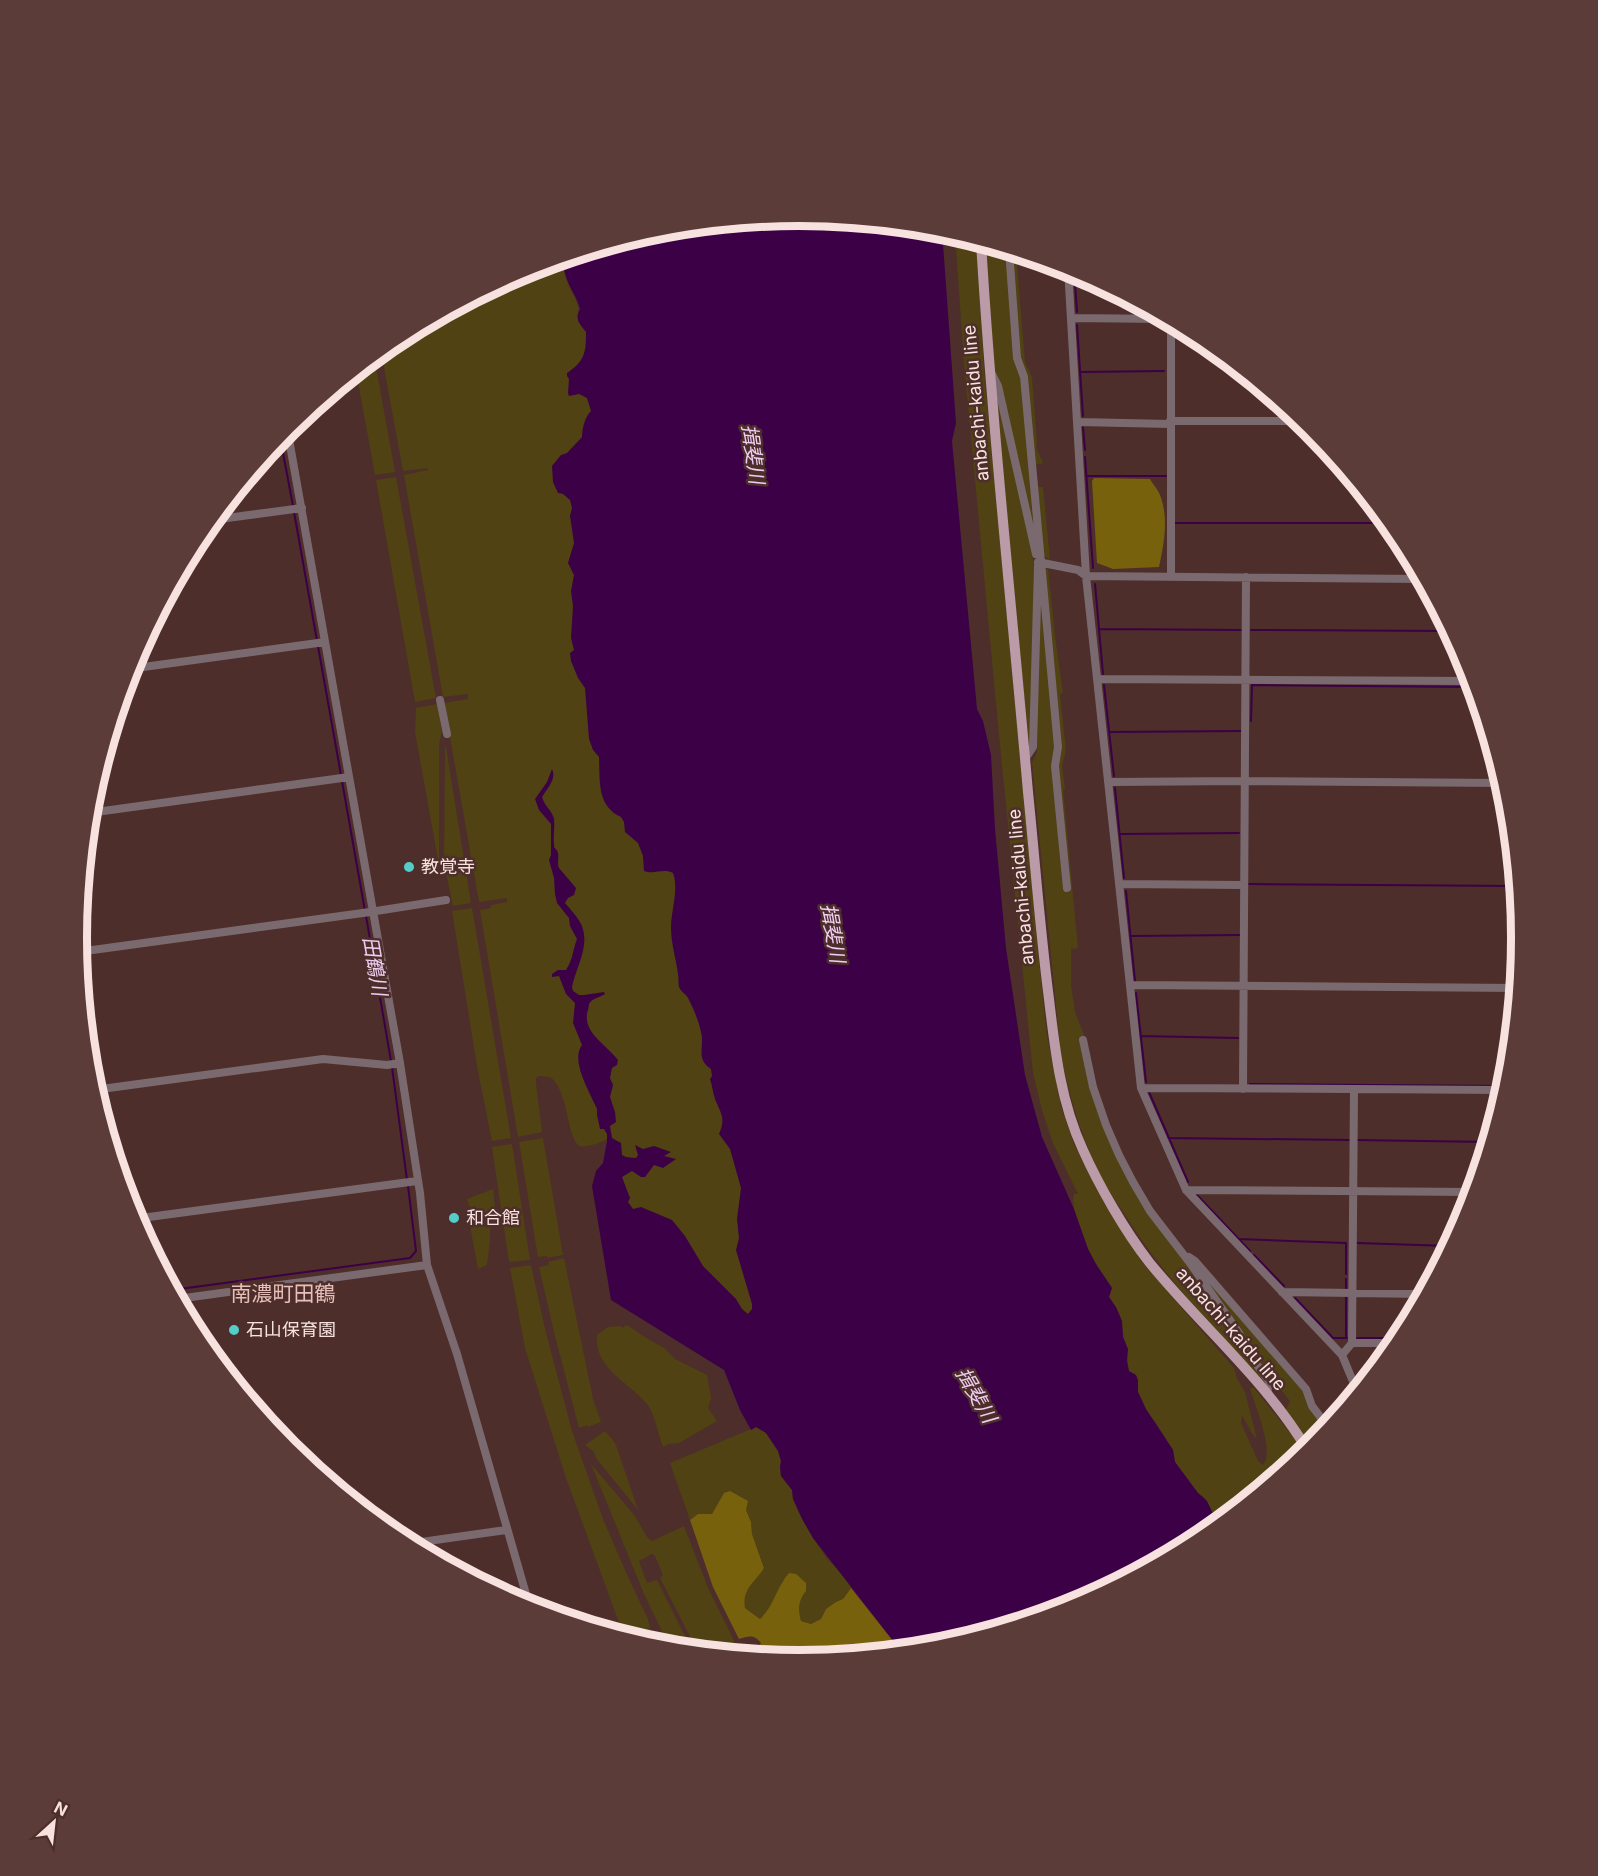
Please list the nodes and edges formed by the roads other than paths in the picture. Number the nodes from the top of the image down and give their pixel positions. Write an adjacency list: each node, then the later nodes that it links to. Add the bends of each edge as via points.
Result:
1 (981, 250): 7 (main road, anbachi-kaidu line)
2 (1010, 258): 14 (street)
3 (1069, 279): 4 (street)
4 (1071, 318): 5 (street); 9 (street)
5 (1151, 319)
6 (1171, 331): 10 (street)
7 (988, 368): 14 (street, via 998,386); 26 (main road, anbachi-kaidu line)
8 (1287, 421): 10 (street)
9 (1078, 422): 10 (street); 15 (street)
10 (1170, 422): 16 (street)
11 (289, 442): 12 (street)
12 (301, 508): 13 (street); 19 (street)
13 (224, 518)
14 (1040, 562): 15 (street, via 1078,570); 26 (street, via 1033,747); 34 (street)
15 (1086, 576): 16 (street); 21 (street)
16 (1171, 576): 17 (street)
17 (1246, 577): 18 (street); 22 (street)
18 (1414, 579)
19 (323, 642): 20 (street); 27 (street)
20 (140, 667)
21 (1098, 679): 22 (street); 29 (street)
22 (1245, 680): 23 (street); 28 (street)
23 (1463, 681)
24 (440, 700): 25 (street)
25 (447, 734)
26 (1026, 759): 63 (main road, anbachi-kaidu line, via 1056,1064 1082,1150 1148,1261)
27 (348, 777): 31 (street); 36 (street)
28 (1245, 781): 29 (street); 30 (street); 33 (street)
29 (1109, 782): 32 (street)
30 (1493, 783)
31 (99, 812)
32 (1120, 884): 33 (street); 38 (street)
33 (1243, 885): 39 (street)
34 (1067, 888)
35 (446, 900): 36 (street)
36 (371, 912): 37 (street); 42 (street)
37 (88, 951)
38 (1130, 985): 39 (street); 43 (street)
39 (1244, 987): 40 (street); 45 (street)
40 (1509, 988)
41 (1083, 1040): 53 (street, via 1093,1087 1119,1155)
42 (399, 1064): 44 (street, via 323,1059); 48 (street)
43 (1141, 1088): 45 (street); 49 (street)
44 (104, 1089)
45 (1243, 1089): 46 (street)
46 (1354, 1089): 47 (street); 50 (street)
47 (1494, 1090)
48 (416, 1181): 52 (street); 54 (street)
49 (1186, 1190): 50 (street); 55 (street)
50 (1353, 1190): 51 (street); 56 (street)
51 (1464, 1192)
52 (144, 1218)
53 (1176, 1248): 63 (street, via 1269,1381); 64 (street, via 1195,1261 1306,1389)
54 (427, 1265): 58 (street); 66 (street, via 457,1354)
55 (1282, 1293): 56 (street); 61 (street)
56 (1352, 1294): 57 (street); 59 (street)
57 (1416, 1294)
58 (184, 1298)
59 (1352, 1343): 60 (street); 61 (street)
60 (1384, 1343)
61 (1342, 1355): 62 (street)
62 (1354, 1383)
63 (1267, 1395): 65 (main road, anbachi-kaidu line)
64 (1322, 1419)
65 (1302, 1441)
66 (506, 1530): 67 (street); 68 (street)
67 (422, 1542)
68 (526, 1596)

